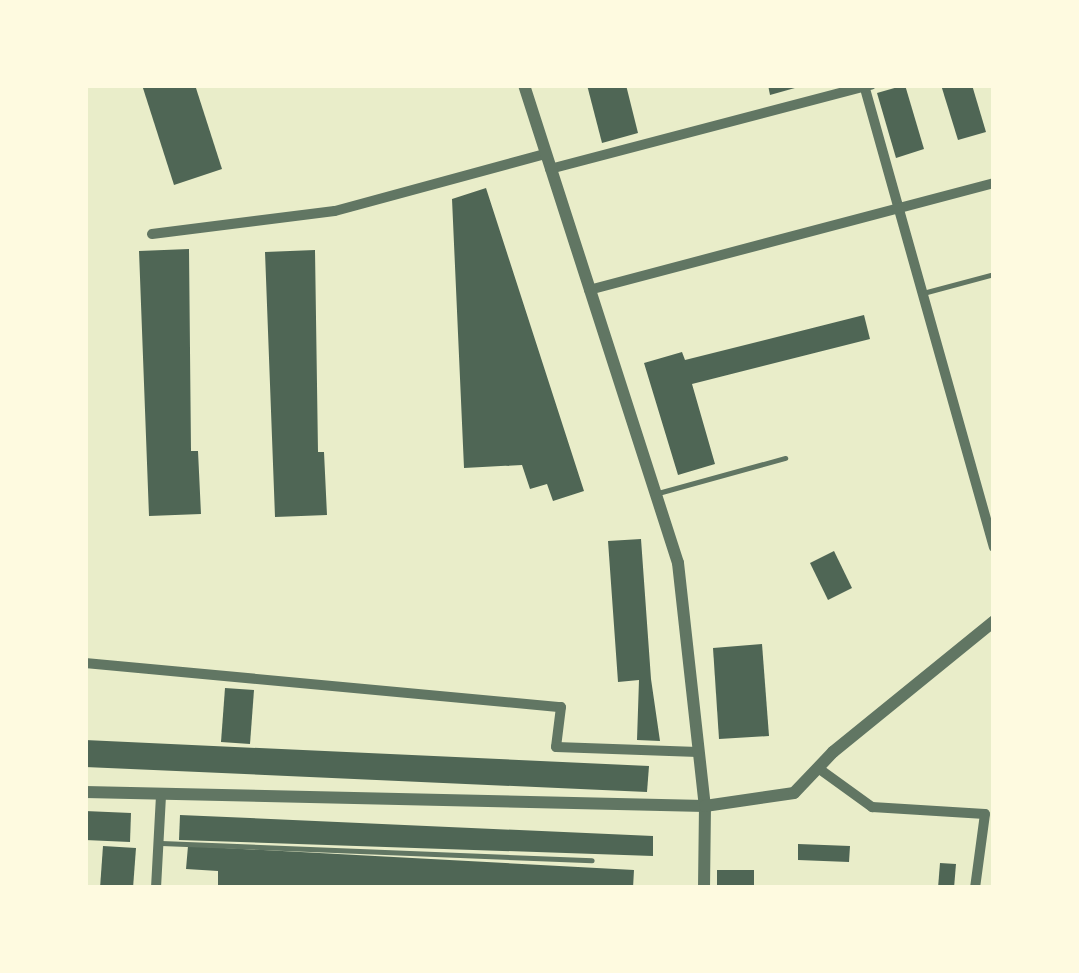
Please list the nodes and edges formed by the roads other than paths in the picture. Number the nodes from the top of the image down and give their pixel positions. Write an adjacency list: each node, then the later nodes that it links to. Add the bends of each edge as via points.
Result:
1 (524, 85): 3 (street)
2 (866, 86): 4 (street); 6 (street)
3 (545, 154): 4 (street); 7 (street, via 335,212)
4 (550, 170): 9 (street)
5 (994, 183): 6 (street)
6 (899, 210): 9 (street); 10 (street)
7 (152, 234)
8 (994, 274): 10 (lane)
9 (590, 290): 12 (street)
10 (923, 293): 13 (street)
11 (785, 458): 12 (lane)
12 (656, 494): 16 (street, via 678,563)
13 (994, 547)
14 (994, 621): 17 (street)
15 (85, 663): 16 (street, via 561,707 556,747)
16 (698, 752): 20 (street)
17 (818, 768): 20 (street, via 794,793); 21 (street, via 872,807)
18 (85, 792): 19 (street)
19 (161, 796): 20 (street); 22 (street)
20 (704, 806): 25 (street)
21 (990, 814): 26 (street)
22 (158, 843): 23 (lane); 24 (street)
23 (592, 860)
24 (156, 888)
25 (704, 888)
26 (975, 888)

